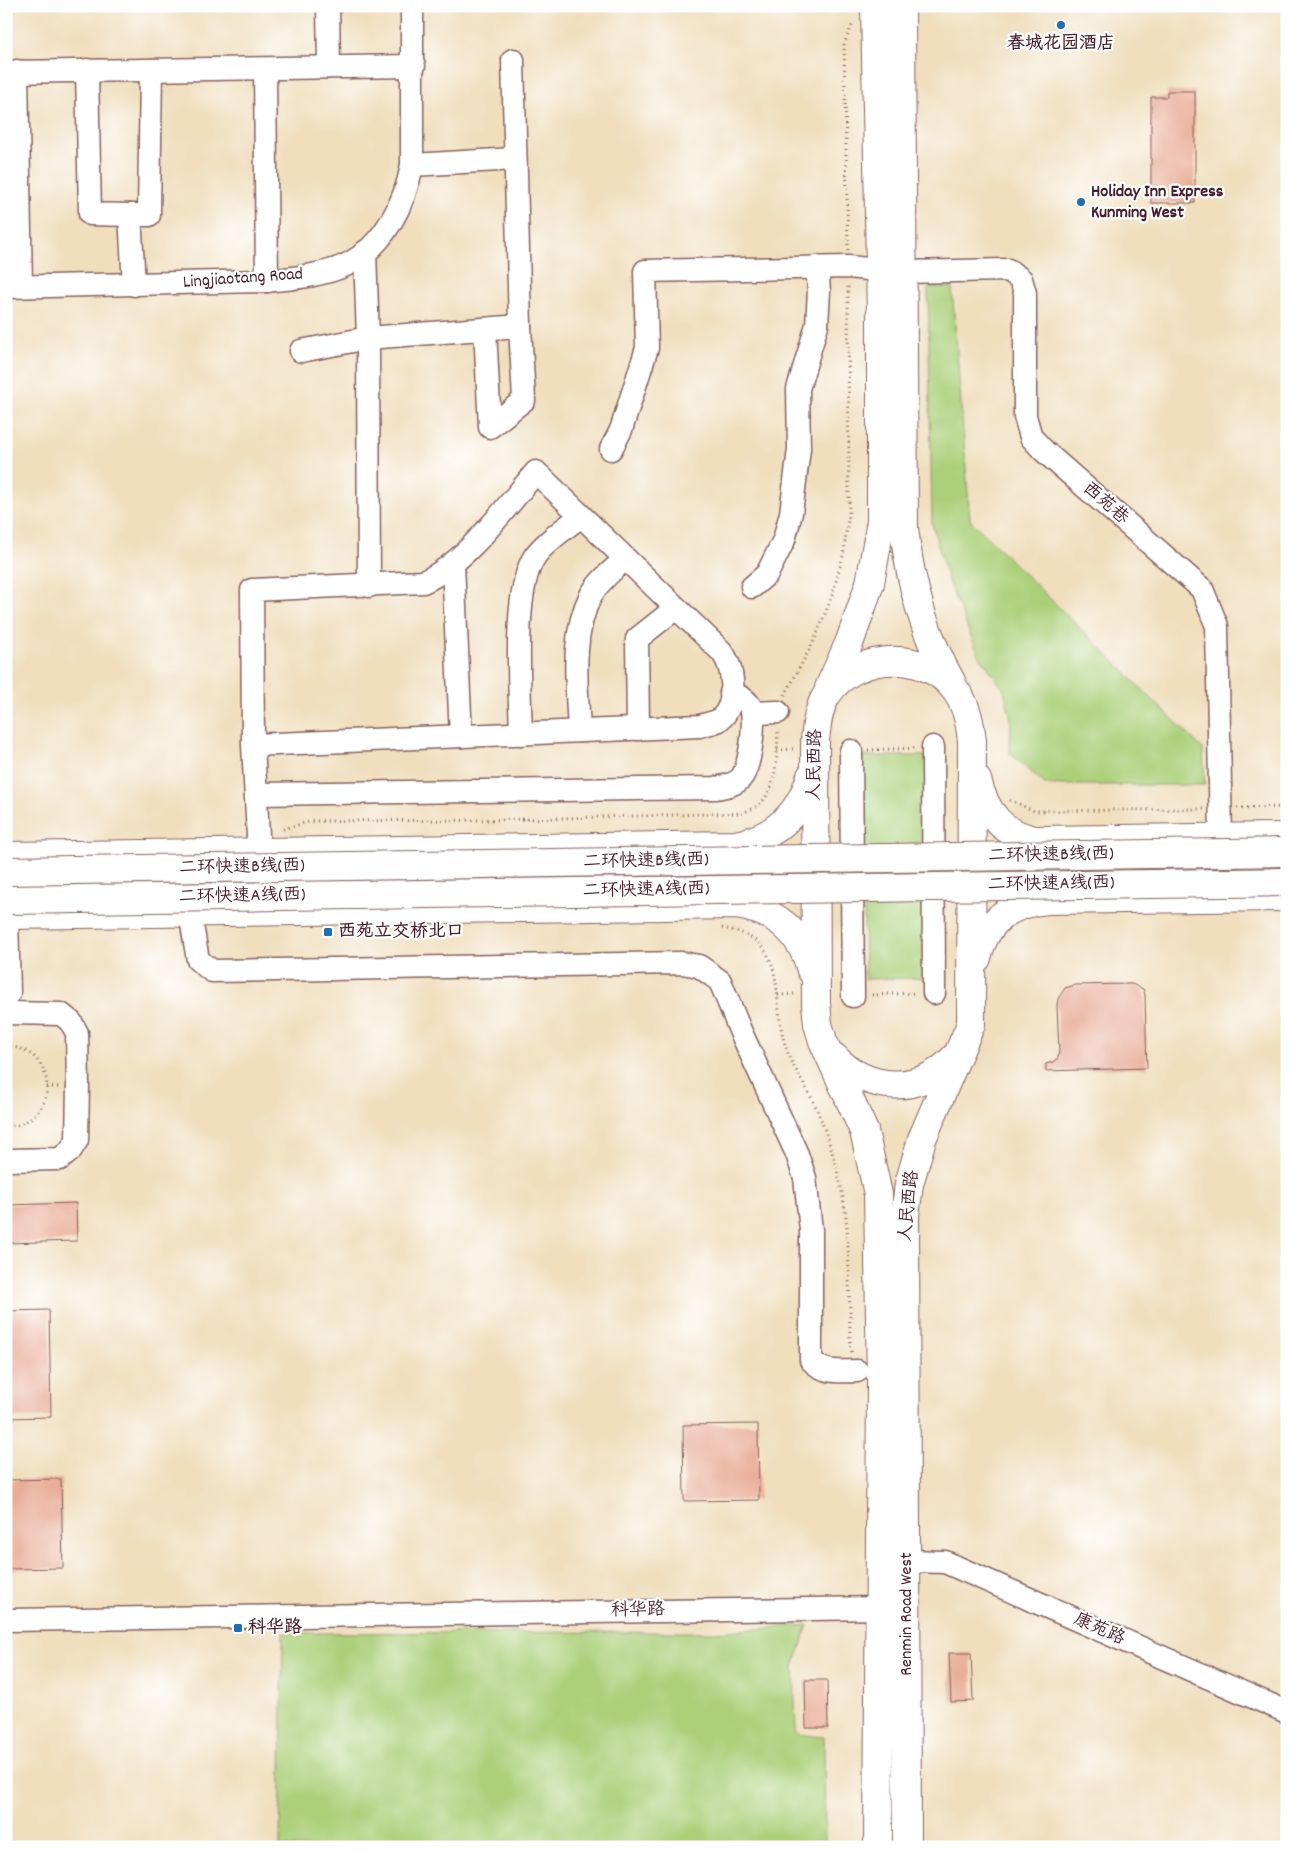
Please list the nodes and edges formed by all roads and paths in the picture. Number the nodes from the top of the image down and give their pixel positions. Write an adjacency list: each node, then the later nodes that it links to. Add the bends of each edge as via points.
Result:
1 (328, 6): 7 (street)
2 (412, 6): 6 (street, Lingjiaotang Road)
3 (901, 6): 19 (main road)
4 (865, 14): 18 (path, via 844,44); 19 (main road)
5 (513, 60): 12 (street)
6 (414, 66): 7 (street); 13 (street, Lingjiaotang Road)
7 (329, 67): 8 (street)
8 (265, 69): 10 (street); 20 (street)
9 (87, 70): 10 (street); 11 (street); 14 (street, via 90,214)
10 (151, 70): 14 (street, via 149,215)
11 (11, 71): 15 (street)
12 (515, 159): 13 (street); 23 (street)
13 (412, 165): 16 (street, Lingjiaotang Road, via 408,185 392,222)
14 (130, 215): 21 (street)
15 (13, 217): 22 (street)
16 (365, 252): 20 (street, Lingjiaotang Road, via 346,264 308,276); 25 (street)
17 (816, 267): 18 (street); 27 (street, via 645,271 647,348 621,430); 32 (street, via 819,291 817,325 798,389 799,449 791,513 784,540 767,574)
18 (848, 267): 19 (street); 37 (path, via 849,513 844,547 831,599 818,632)
19 (890, 271): 35 (main road, via 881,337 879,536 874,567 860,613); 36 (main road, via 909,568 930,639); 52 (street, 西苑巷, via 1008,270 1021,279 1025,293 1025,416 1031,437 1202,589 1217,626)
20 (267, 281): 21 (street, Lingjiaotang Road)
21 (134, 285): 22 (street, Lingjiaotang Road)
22 (14, 286)
23 (520, 326): 24 (street); 24 (street, via 524,400 490,427)
24 (486, 329): 25 (street)
25 (368, 338): 26 (street); 31 (street)
26 (301, 351)
27 (611, 450)
28 (580, 516): 29 (street); 30 (street, via 536,472); 41 (street, via 536,556 529,568 520,626)
29 (625, 559): 33 (street); 40 (street, via 592,594 581,621 577,643)
30 (453, 564): 31 (street, via 438,576 423,582); 42 (street)
31 (370, 586): 44 (street, via 252,590)
32 (752, 588)
33 (676, 608): 34 (street, via 728,659 733,673); 39 (street, via 637,639)
34 (732, 693): 38 (street, via 743,698); 39 (street, via 728,708 719,720 700,726)
35 (822, 704): 36 (main road, 人民西路, via 831,689 856,669 870,663 893,660 931,670 955,690); 45 (main road, 人民西路)
36 (964, 704): 43 (main road, 人民西路)
37 (778, 712): 38 (street); 47 (path)
38 (753, 713): 49 (street, via 749,765 741,778 731,785 716,788)
39 (638, 729): 40 (street)
40 (578, 731): 41 (street)
41 (521, 734): 42 (street)
42 (460, 736): 44 (street)
43 (972, 741): 55 (main road, via 975,772 983,799 996,821 1009,832 1035,840); 72 (main road, 人民西路)
44 (253, 745): 49 (street)
45 (807, 746): 47 (path); 57 (main road, via 811,776 802,800 788,820 765,837 724,846); 71 (main road, 人民西路)
46 (933, 748): 48 (path); 68 (street)
47 (777, 750): 56 (path, via 770,789 760,804 743,813 312,821)
48 (851, 751): 70 (street)
49 (256, 794): 56 (street)
50 (1005, 795): 52 (path, via 1012,802 1034,811)
51 (1287, 807): 52 (path)
52 (1219, 809): 54 (street, 西苑巷)
53 (1287, 837): 54 (main road)
54 (1221, 838): 55 (main road)
55 (1122, 840): 63 (main road, via 1104,848 1095,867 1101,887 1109,895)
56 (258, 844): 57 (main road); 59 (main road)
57 (600, 848): 64 (main road, via 619,854 629,874 622,894 614,902)
58 (1287, 852): 60 (main road, 二环快速B线(西), bridge)
59 (6, 856)
60 (6, 871)
61 (1287, 882): 65 (main road, 二环快速A线(西), bridge)
62 (1287, 897): 63 (main road)
63 (1121, 899): 72 (main road, via 1036,901 1001,914 985,933 978,950)
64 (601, 907): 66 (main road); 71 (main road, via 736,905 765,912 788,926 804,949 814,979)
65 (7, 910): 66 (main road); 73 (street)
66 (190, 913): 79 (street, via 198,960 212,971 682,963 699,966 720,981 805,1178 811,1230 811,1360 818,1368 831,1372)
67 (713, 928): 69 (path, via 744,933 768,953 776,974)
68 (934, 993): 70 (path)
69 (778, 995): 71 (path); 79 (path, via 780,1026 786,1049 815,1106 842,1193 847,1231 851,1351)
70 (853, 996)
71 (810, 999): 74 (main road, 人民西路)
72 (972, 1004): 75 (main road, 人民西路, via 971,1024)
73 (12, 1005): 78 (street, via 61,1014 72,1022 77,1033 77,1140 60,1158)
74 (823, 1041): 75 (main road, 人民西路, via 844,1067 864,1079 887,1085 918,1082 932,1076 946,1068); 81 (main road, 人民西路, via 864,1131 878,1194)
75 (965, 1042): 80 (main road, 人民西路, via 927,1125 907,1200)
76 (6, 1046): 77 (path, via 17,1047 34,1056 45,1072 47,1092 34,1117)
77 (6, 1127)
78 (6, 1160)
79 (857, 1371)
80 (907, 1561): 83 (street, 康苑路, via 945,1562); 85 (main road, Renmin Road West)
81 (880, 1608): 82 (street, 科华路); 84 (main road, Renmin Road West)
82 (6, 1620)
83 (1287, 1712)
84 (878, 1847)
85 (907, 1847)

